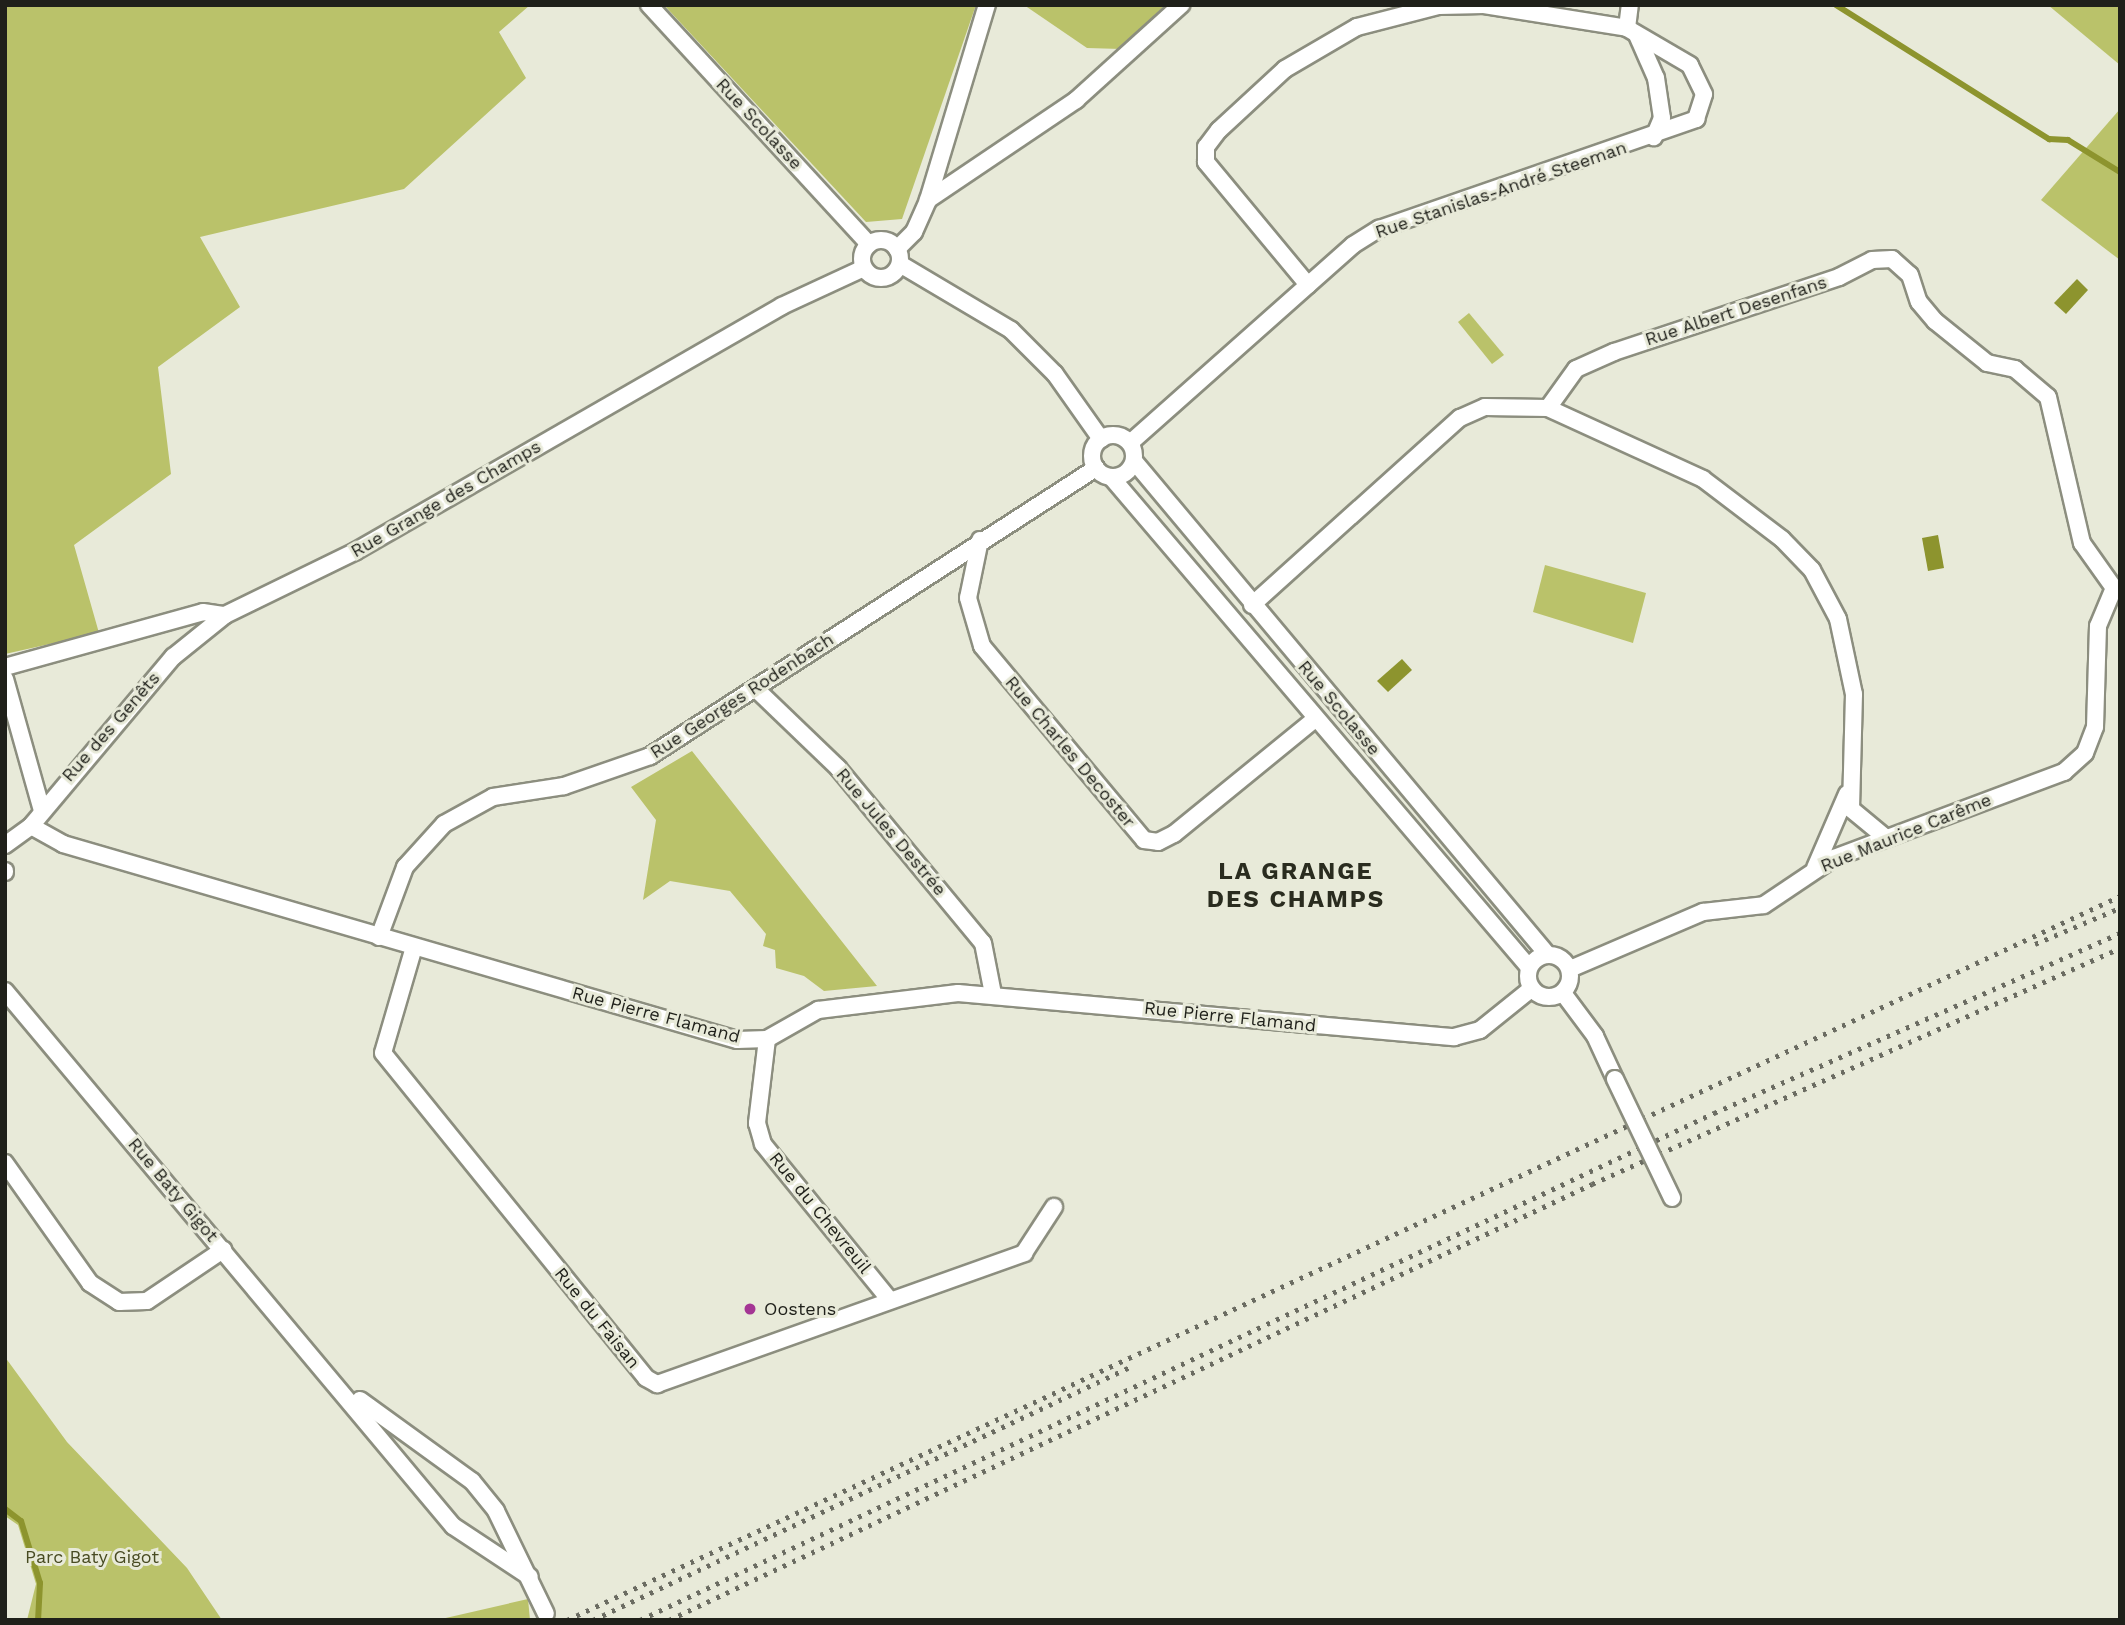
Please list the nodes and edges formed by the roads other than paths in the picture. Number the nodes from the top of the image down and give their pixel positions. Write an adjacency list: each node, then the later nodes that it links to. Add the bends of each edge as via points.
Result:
1 (649, 5): 8 (street, Rue Scolasse)
2 (986, 5): 7 (street)
3 (1181, 5): 7 (street, via 1076,100)
4 (1630, 5): 5 (street)
5 (1632, 32): 6 (street, via 1656,78 1662,118); 6 (street, Rue Stanislas-André Steeman, via 1690,65 1704,94 1696,119); 11 (street, Rue Stanislas-André Steeman, via 1484,5 1439,6 1356,27 1285,69 1219,130 1206,147 1206,162)
6 (1654, 137): 11 (street, Rue Stanislas-André Steeman, via 1379,229)
7 (928, 200): 9 (street)
8 (869, 244): 9 (street, via 884,240); 10 (street)
9 (898, 256): 10 (street, via 887,277); 13 (street, via 1011,330 1055,374)
10 (864, 268): 21 (street, Rue Grange des Champs, via 782,306 356,551)
11 (1308, 285): 14 (street, Rue Stanislas-André Steeman)
12 (1548, 408): 19 (street, Rue Albert Desenfans, via 1576,369 1614,352 1839,277 1872,260 1892,259 1910,275 1919,302 1935,321 1987,363 2015,369 2048,397 2082,543); 20 (street, via 1485,407 1443,428); 26 (street, via 1703,479 1782,539 1812,570 1838,620 1854,694)
13 (1101, 439): 14 (street, via 1113,435); 16 (street, via 1092,456)
14 (1130, 443): 15 (street)
15 (1134, 461): 17 (street); 20 (street, Rue Scolasse)
16 (1096, 468): 17 (street); 18 (street, Rue Georges Rodenbach)
17 (1112, 478): 25 (street, Rue Scolasse)
18 (980, 540): 24 (street, Rue Georges Rodenbach); 25 (street, Rue Charles Decoster, via 968,597 982,646 1144,839 1158,842 1174,834)
19 (2117, 588): 29 (street, Rue Maurice Carême, via 2098,626 2095,727 2085,753 2064,772)
20 (1252, 605): 34 (street, Rue Scolasse)
21 (225, 615): 22 (street, Rue Grange des Champs, via 203,612); 27 (street, Rue des Genêts, via 173,657)
22 (5, 667)
23 (5, 679): 27 (street)
24 (756, 689): 32 (street, Rue Georges Rodenbach, via 650,756 564,786 493,797 444,824 405,867); 39 (street, Rue Jules Destrée, via 838,768 983,943)
25 (1316, 718): 35 (street, Rue Scolasse)
26 (1847, 794): 29 (street, via 1861,823); 31 (street)
27 (41, 811): 28 (street, Rue des Genêts)
28 (31, 826): 30 (street, Rue des Genêts); 32 (street, Rue Pierre Flamand, via 63,844)
29 (1886, 838): 31 (street, Rue Maurice Carême)
30 (5, 845)
31 (1815, 869): 36 (street, Rue Maurice Carême, via 1764,905 1703,912)
32 (379, 937): 33 (street, Rue Pierre Flamand)
33 (414, 947): 41 (street, Rue Pierre Flamand, via 737,1040); 46 (street, Rue du Faisan, via 383,1053 646,1378 670,1382)
34 (1546, 954): 35 (street); 36 (street)
35 (1527, 965): 37 (street)
36 (1570, 969): 40 (street)
37 (1531, 989): 39 (street, Rue Pierre Flamand, via 1480,1030 1454,1037); 40 (street, via 1546,997)
38 (5, 992): 45 (street, Rue Baty Gigot)
39 (993, 993): 41 (street, Rue Pierre Flamand, via 818,1010)
40 (1563, 993): 43 (street, bridge, via 1602,1052)
41 (767, 1039): 46 (street, Rue du Chevreuil, via 757,1123 763,1144)
42 (5, 1163): 45 (street, via 90,1283 119,1303 147,1301)
43 (1672, 1198)
44 (1054, 1207): 46 (street, Rue du Faisan, via 1024,1253)
45 (223, 1250): 47 (street, Rue Baty Gigot)
46 (890, 1300)
47 (341, 1387): 48 (street, Rue Baty Gigot, via 453,1526); 48 (street, Rue Baty Gigot, via 472,1481 496,1511)
48 (530, 1577): 49 (street, Rue Baty Gigot)
49 (546, 1614)

